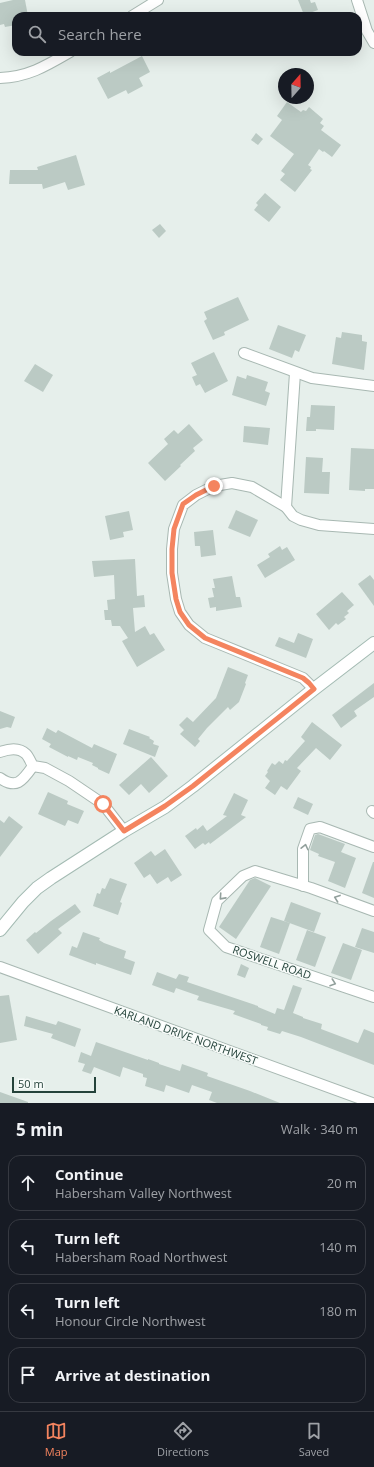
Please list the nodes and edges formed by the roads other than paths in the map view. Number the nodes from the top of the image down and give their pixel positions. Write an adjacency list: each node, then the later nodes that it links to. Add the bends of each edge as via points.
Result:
1 (158, 0): 3 (street)
2 (356, 0): 4 (street)
3 (138, 12)
4 (361, 12)
5 (362, 16): 6 (street)
6 (374, 43)
7 (63, 56): 8 (street, via 30,74)
8 (0, 78)
9 (244, 353): 10 (street)
10 (294, 373): 11 (street, via 312,378); 12 (street)
11 (374, 386)
12 (286, 507): 13 (street, via 293,516 319,525); 15 (street, via 252,487 232,483 214,486 196,495 183,504 174,529 172,573 180,612 189,625 205,638 303,678)
13 (374, 529)
14 (374, 643): 15 (street)
15 (314, 689): 19 (street, via 193,786)
16 (0, 752): 17 (street, via 12,749 19,751 26,754)
17 (33, 766): 18 (street, via 16,784); 19 (street, via 45,768 69,781 103,804)
18 (0, 778)
19 (124, 831): 23 (street, via 37,888)
20 (374, 847): 21 (street, one-way to 20, via 303,849 310,829 320,827)
21 (303, 886): 22 (street, ROSWELL ROAD, one-way to 21); 25 (street, ROSWELL ROAD, one-way to 25, via 255,871 243,876 217,901 209,930 226,947)
22 (374, 911)
23 (0, 930)
24 (0, 967): 26 (street, KARLAND DRIVE NORTHWEST)
25 (374, 997)
26 (372, 1103)

